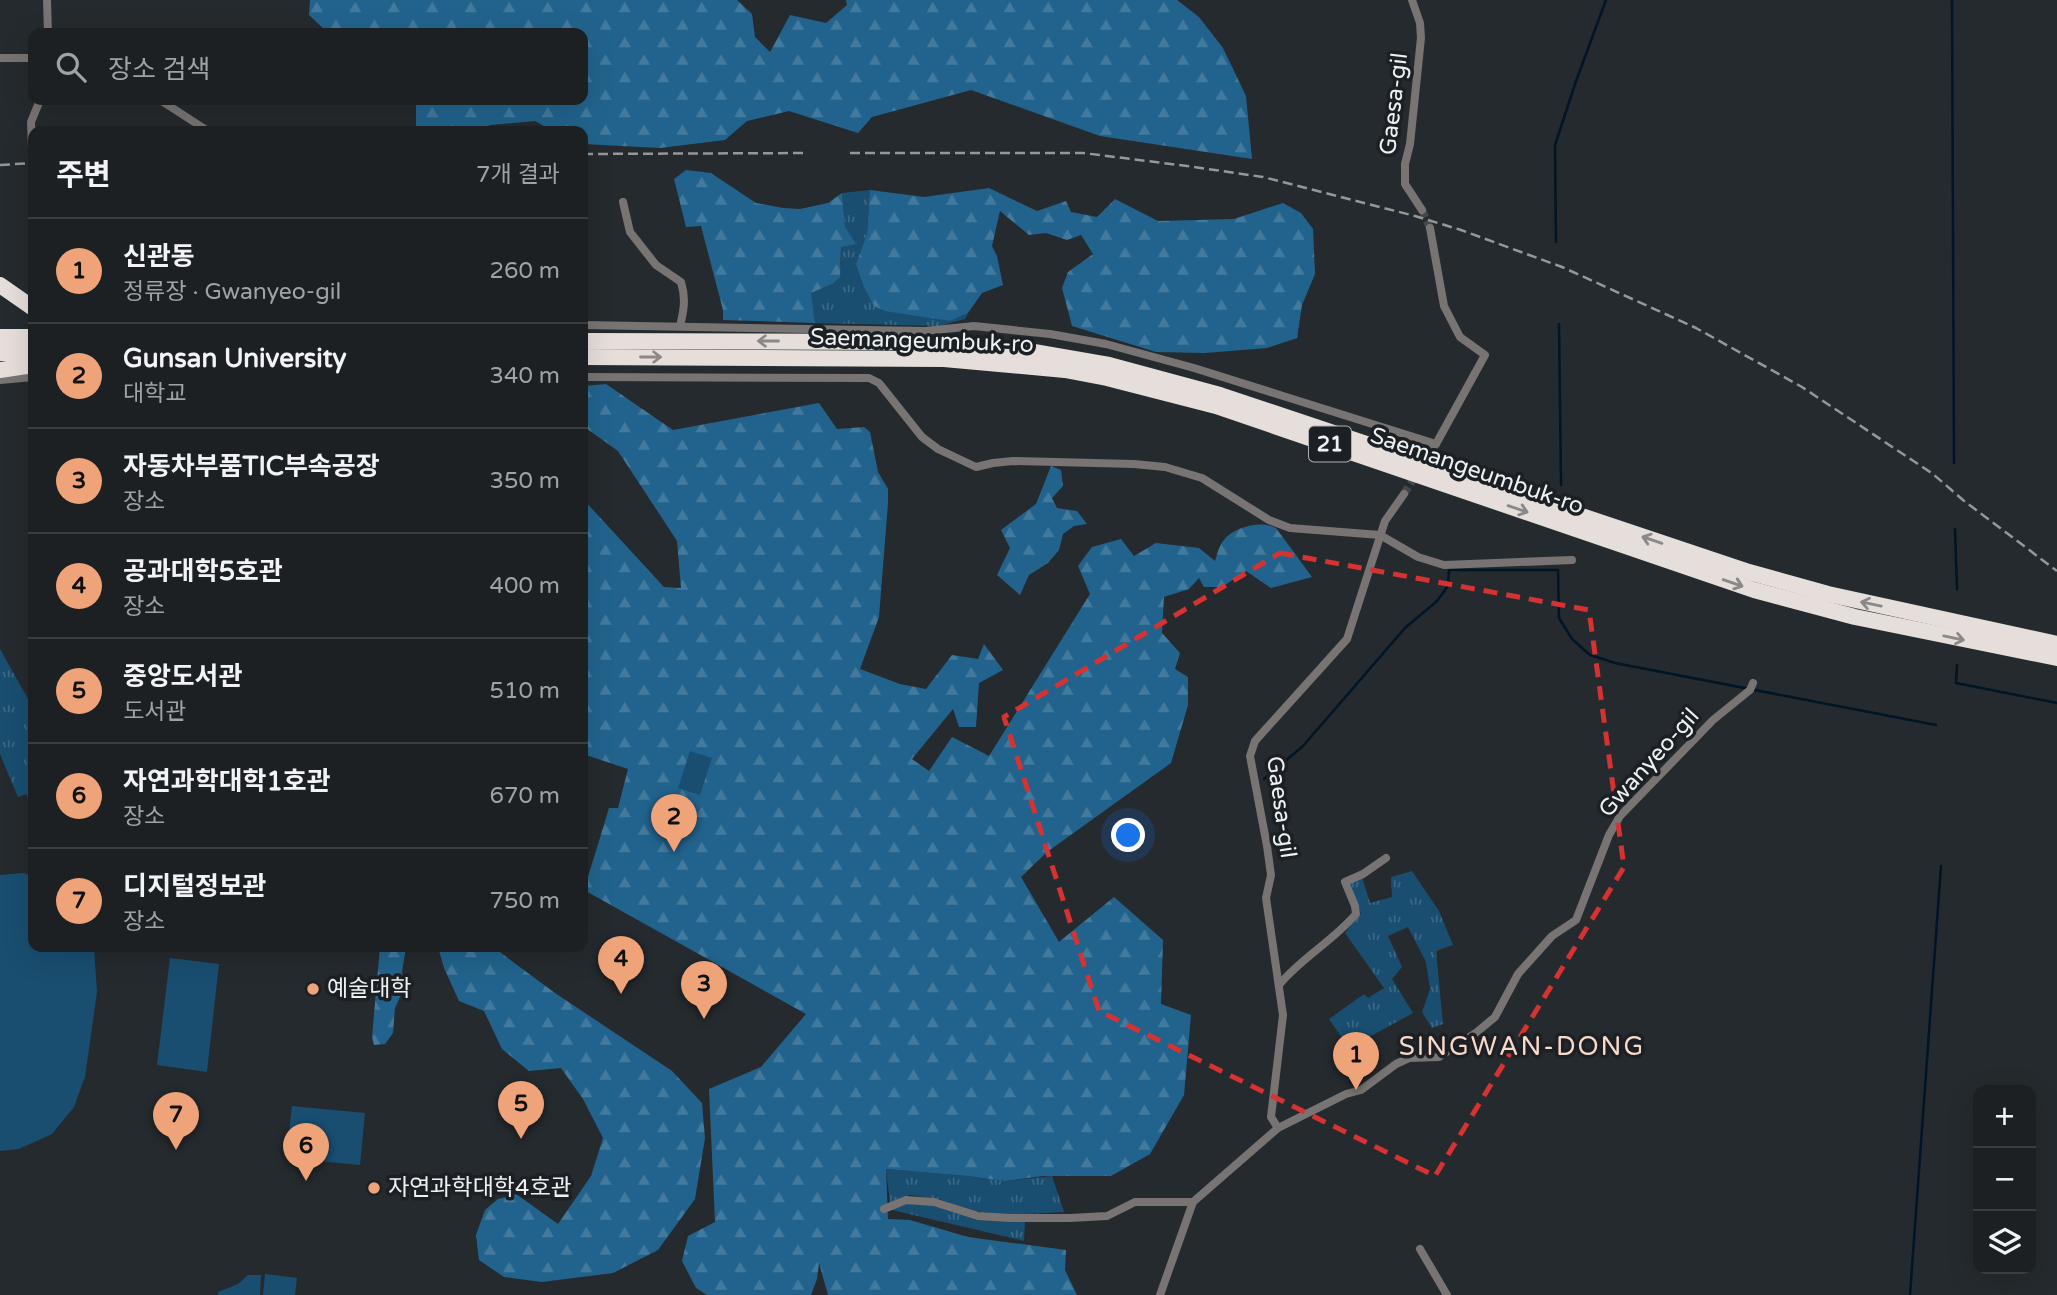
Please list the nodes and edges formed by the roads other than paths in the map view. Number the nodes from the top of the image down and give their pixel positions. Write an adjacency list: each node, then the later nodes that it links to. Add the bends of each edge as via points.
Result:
1 (47, 0): 3 (street)
2 (1412, 0): 11 (street, Gaesa-gil, via 1421,38 1405,184)
3 (48, 28)
4 (0, 58): 5 (street)
5 (28, 58)
6 (38, 105): 8 (street)
7 (168, 105): 9 (street)
8 (32, 126)
9 (200, 126)
10 (623, 202): 16 (street, via 630,232 656,265 681,282 684,309)
11 (1422, 210)
12 (1430, 228): 28 (street, via 1444,306 1460,337 1485,355)
13 (0, 285): 14 (highway)
14 (28, 305)
15 (588, 326): 16 (street)
16 (680, 326): 28 (street, via 925,331 974,326 1051,334 1194,368)
17 (0, 337): 18 (highway)
18 (28, 337)
19 (588, 341): 33 (highway, Saemangeumbuk-ro / 21, one-way to 19, via 1749,572 1220,395 1109,365 1028,351 897,342)
20 (0, 353): 21 (highway)
21 (28, 353)
22 (588, 357): 34 (highway, Saemangeumbuk-ro / 21, one-way to 34, via 944,359 1107,378 1216,406 1754,590 1855,617)
23 (28, 366): 24 (highway)
24 (0, 370)
25 (28, 377): 27 (street)
26 (588, 377): 31 (street, via 869,378 879,383 922,437 938,450 976,467 1013,461 1165,467 1202,478 1290,528)
27 (0, 380)
28 (1436, 444): 29 (street)
29 (1427, 455)
30 (1404, 494): 31 (street, Gaesa-gil)
31 (1380, 535): 32 (street, via 1418,557 1444,565); 37 (street, Gaesa-gil, via 1347,639 1255,741 1250,756 1268,846 1271,875 1266,898)
32 (1572, 560)
33 (2057, 644)
34 (2057, 658)
35 (1752, 686): 38 (street, Gwanyeo-gil, via 1620,816 1576,920 1552,936 1518,974 1495,1017 1439,1057 1409,1058 1361,1090)
36 (1386, 858): 37 (street, via 1345,882 1356,914)
37 (1279, 985): 38 (street, Gaesa-gil, via 1283,1015 1271,1117)
38 (1278, 1128): 39 (street, Gwanyeo-gil)
39 (1193, 1202): 40 (street, via 1135,1202 1107,1216 1070,1217 978,1216 934,1202 906,1200); 42 (street, Gwanyeo-gil)
40 (884, 1209)
41 (1420, 1249): 43 (street)
42 (1160, 1295)
43 (1447, 1295)

